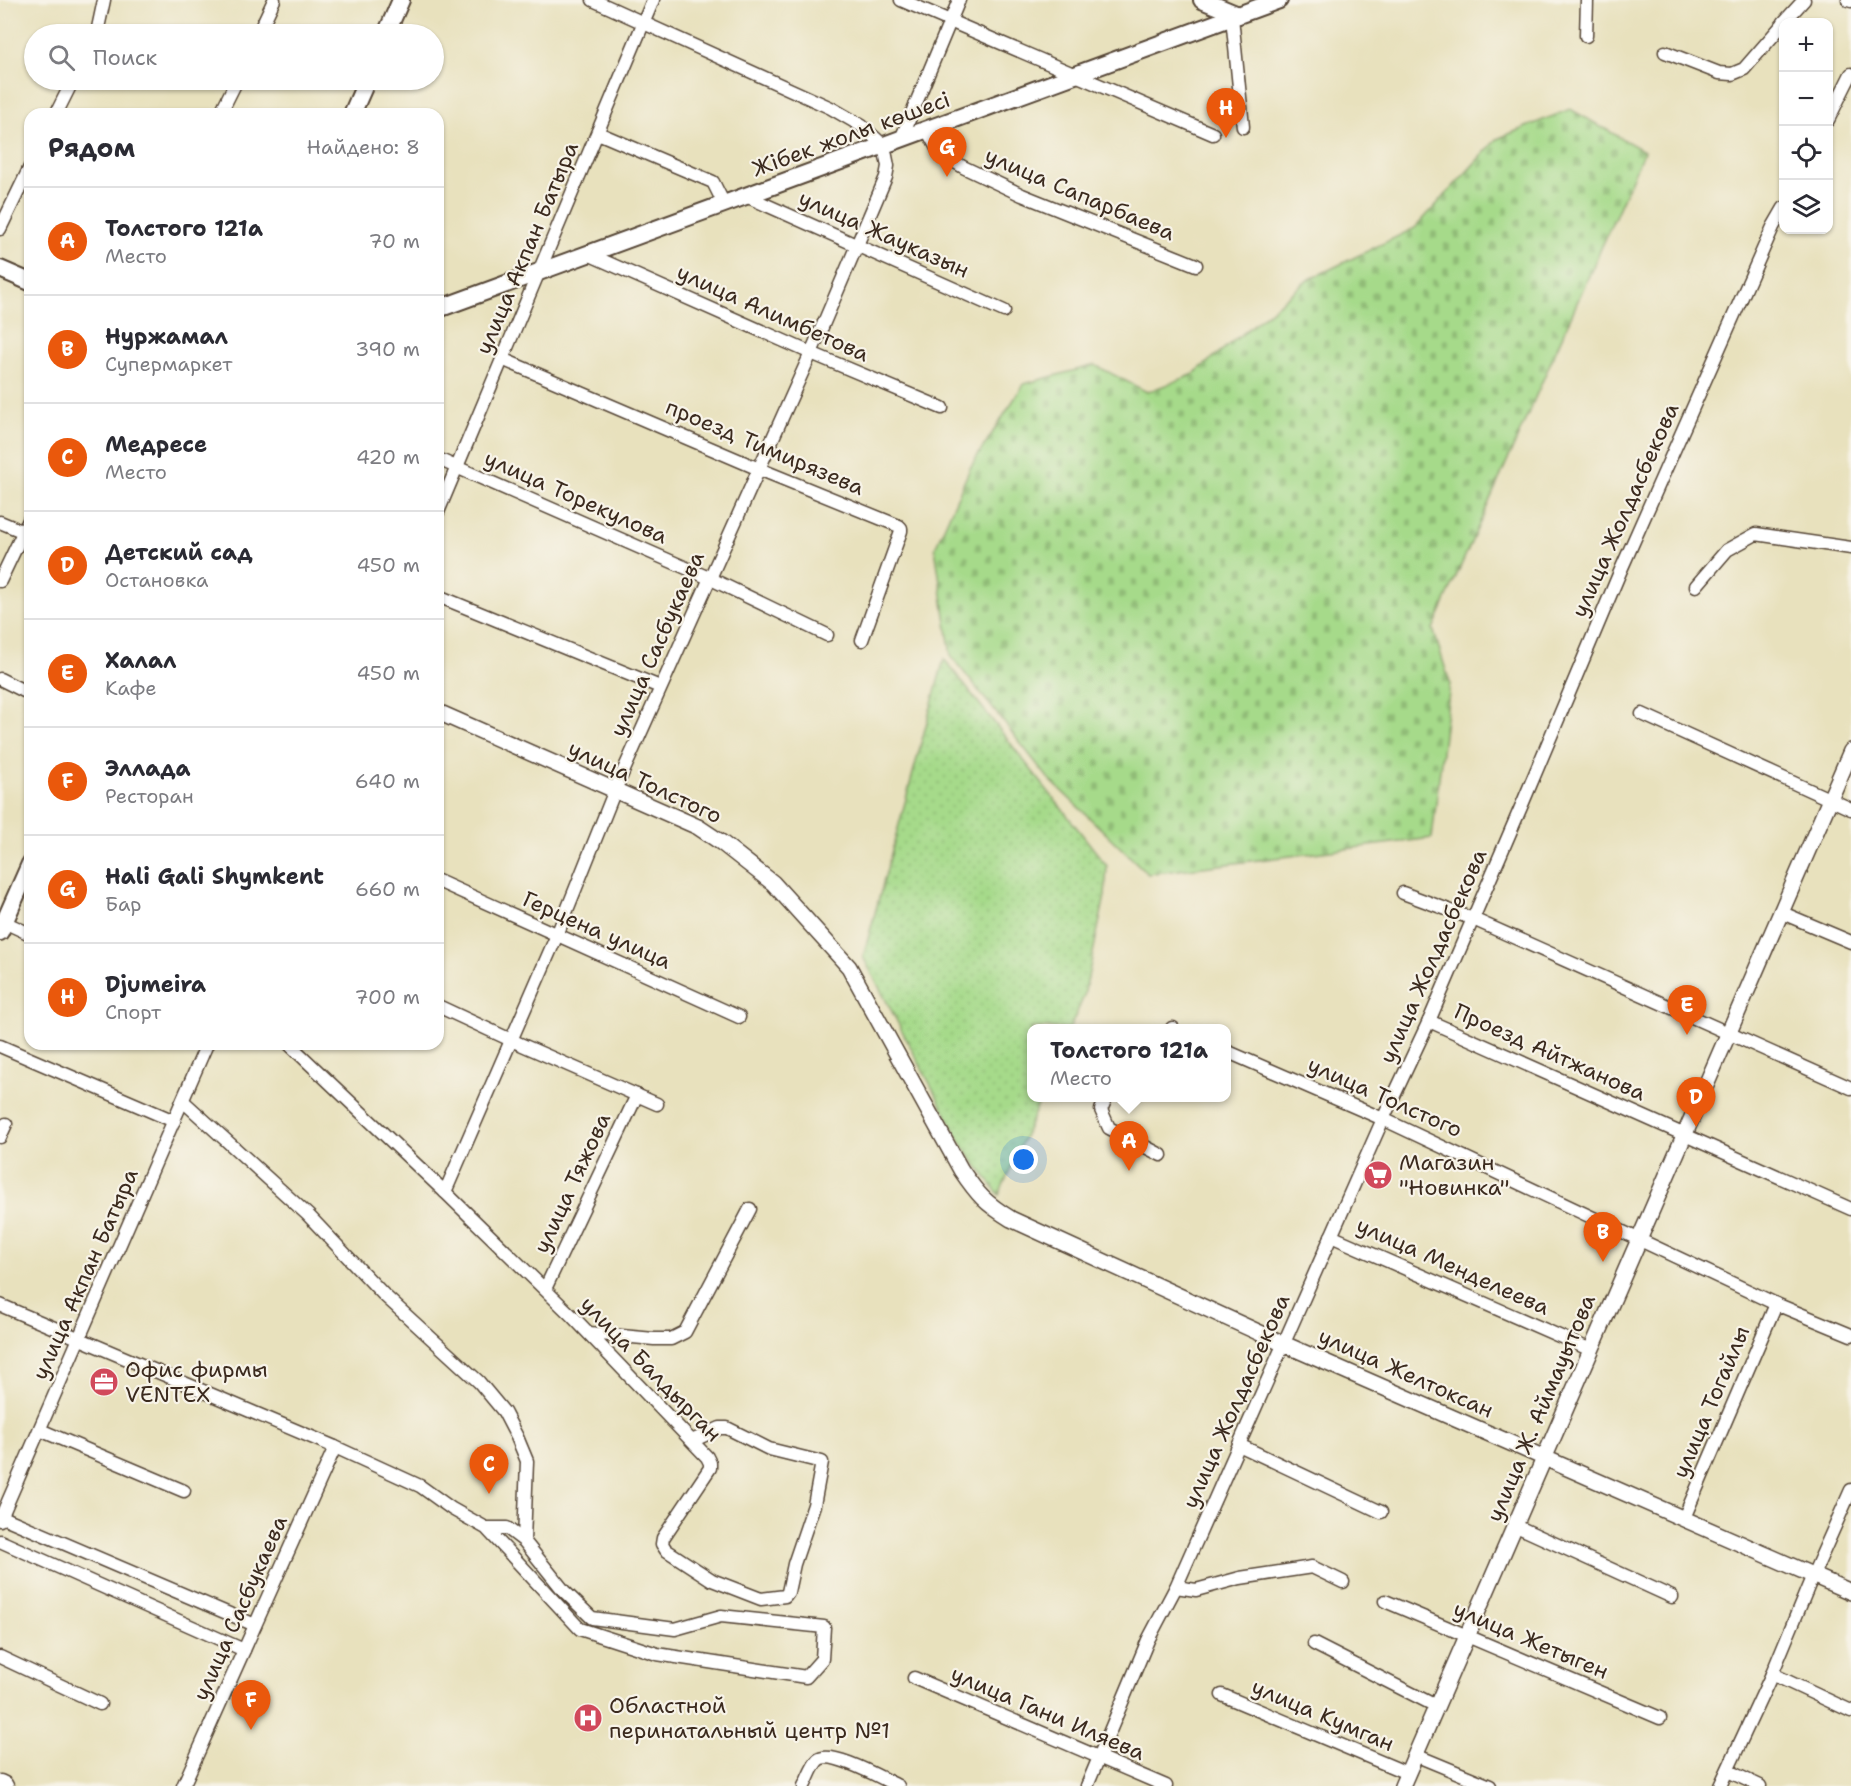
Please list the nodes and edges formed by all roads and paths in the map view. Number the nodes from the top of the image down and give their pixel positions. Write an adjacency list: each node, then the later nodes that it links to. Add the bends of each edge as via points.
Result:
1 (104, 0): 15 (street)
2 (274, 0): 16 (street)
3 (401, 0): 17 (main road)
4 (593, 0): 18 (street)
5 (653, 0): 18 (street, улица Акпан Батыра)
6 (901, 0): 14 (street)
7 (959, 0): 14 (street)
8 (1202, 0): 12 (main road)
9 (1279, 0): 12 (main road, Жібек жолы көшесі)
10 (1587, 0): 20 (street)
11 (1804, 0): 13 (street)
12 (1235, 16): 23 (main road, Жібек жолы көшесі); 31 (street)
13 (1788, 18)
14 (950, 21): 23 (street); 35 (street)
15 (99, 24)
16 (263, 24)
17 (390, 24)
18 (642, 24): 33 (street, улица Акпан Батыра); 36 (street, via 831,108 862,126)
19 (1779, 29): 21 (street, via 1744,69 1732,74 1719,73)
20 (1586, 36)
21 (1665, 52)
22 (1851, 74): 30 (street)
23 (1077, 75): 32 (main road, Жібек жолы көшесі); 34 (street)
24 (68, 90): 27 (street)
25 (232, 90): 28 (street)
26 (363, 90): 29 (main road)
27 (59, 108)
28 (223, 108)
29 (355, 108)
30 (1833, 110)
31 (1243, 127)
32 (927, 130): 35 (main road, Жібек жолы көшесі); 44 (street, улица Сапарбаева, via 939,152 963,167)
33 (598, 133): 39 (street, via 713,182); 46 (street, улица Акпан Батыра)
34 (1213, 134)
35 (902, 139): 36 (main road, Жібек жолы көшесі)
36 (884, 146): 38 (main road, Жібек жолы көшесі); 42 (street, улица Сасбукаева, via 887,172)
37 (24, 179): 41 (street)
38 (746, 196): 39 (main road, Жібек жолы көшесі); 42 (street, улица Жауказын)
39 (724, 204): 43 (main road, Жібек жолы көшесі)
40 (1779, 217): 80 (street, улица Жолдасбекова, via 1620,572)
41 (0, 229)
42 (858, 246): 49 (street, улица Жауказын); 50 (street, улица Сасбукаева)
43 (588, 254): 46 (main road, Жібек жолы көшесі); 50 (street, улица Алимбетова)
44 (1196, 265)
45 (0, 269): 47 (main road)
46 (538, 271): 48 (main road, Жібек жолы көшесі); 51 (street, улица Акпан Батыра)
47 (24, 279)
48 (444, 307)
49 (1004, 311)
50 (811, 353): 52 (street, улица Алимбетова); 55 (street, улица Сасбукаева)
51 (502, 359): 54 (street, улица Акпан Батыра); 55 (street, проезд Тимирязева)
52 (942, 408)
53 (444, 462): 54 (street, улица Торекулова)
54 (457, 468): 56 (street, улица Акпан Батыра); 61 (street, улица Торекулова)
55 (759, 469): 61 (street, улица Сасбукаева); 66 (street, проезд Тимирязева, via 901,528)
56 (444, 498)
57 (0, 522): 58 (street)
58 (24, 532)
59 (24, 538): 62 (street)
60 (1851, 548): 63 (street, via 1756,534 1727,550)
61 (709, 578): 65 (street, улица Торекулова); 68 (street, улица Сасбукаева)
62 (0, 581)
63 (1696, 586)
64 (444, 598): 68 (street)
65 (828, 635)
66 (862, 640)
67 (0, 679): 69 (street)
68 (660, 687): 73 (street, улица Сасбукаева)
69 (24, 691)
70 (1642, 714): 74 (street)
71 (444, 715): 73 (street, улица Толстого)
72 (1851, 751): 74 (street, улица Ж. Аймауытова)
73 (615, 790): 83 (street, улица Сасбукаева); 105 (street, улица Толстого, via 698,827 722,843 773,883 814,926 849,967)
74 (1830, 800): 75 (street); 79 (street, улица Ж. Аймауытова)
75 (1851, 809)
76 (24, 878): 81 (main road)
77 (444, 885): 83 (street, Герцена улица)
78 (1402, 893): 80 (street)
79 (1780, 912): 84 (street); 88 (street, улица Ж. Аймауытова)
80 (1473, 919): 87 (street, улица Жолдасбекова); 88 (street)
81 (2, 927): 82 (street)
82 (24, 932)
83 (557, 935): 86 (street, Герцена улица); 89 (street, улица Сасбукаева)
84 (1851, 942)
85 (444, 1009): 89 (street)
86 (739, 1017)
87 (1429, 1021): 99 (street, улица Жолдасбекова); 102 (street, Проезд Айтжанова)
88 (1728, 1032): 94 (street); 102 (street, улица Ж. Аймауытова)
89 (511, 1040): 95 (street); 106 (street, улица Сасбукаева)
90 (0, 1046): 100 (street)
91 (204, 1050): 96 (street, улица Акпан Батыра)
92 (295, 1050): 106 (street, улица Балдырган)
93 (1231, 1053): 99 (street, улица Толстого)
94 (1851, 1088)
95 (637, 1095): 98 (street); 111 (street, улица Тяжова)
96 (183, 1101): 100 (street, улица Акпан Батыра); 132 (street, via 308,1215 504,1412 527,1461)
97 (1104, 1102): 104 (street, via 1101,1110 1108,1128)
98 (657, 1104)
99 (1383, 1119): 109 (street, улица Жолдасбекова); 110 (street, улица Толстого)
100 (174, 1121): 116 (street, улица Акпан Батыра)
101 (6, 1124): 103 (street)
102 (1684, 1134): 108 (street, Проезд Айтжанова); 110 (street, улица Ж. Аймауытова)
103 (0, 1137)
104 (1161, 1155)
105 (961, 1170): 117 (street, улица Желтоксан, via 990,1207 1011,1219)
106 (445, 1192): 111 (street, улица Балдырган)
107 (750, 1209): 114 (street, via 685,1332 671,1339)
108 (1851, 1209)
109 (1331, 1236): 117 (street, улица Жолдасбекова); 118 (street, улица Менделеева)
110 (1638, 1240): 112 (street, улица Толстого); 118 (street, улица Ж. Аймауытова)
111 (545, 1289): 114 (street, улица Балдырган)
112 (1776, 1304): 115 (street, улица Толстого); 128 (street, улица Тогайлы)
113 (0, 1305): 116 (street)
114 (589, 1333): 120 (street, улица Балдырган)
115 (1851, 1335)
116 (79, 1340): 119 (street, улица Акпан Батыра); 122 (street)
117 (1284, 1344): 121 (street, улица Жолдасбекова); 123 (street, улица Желтоксан)
118 (1591, 1350): 123 (street, улица Ж. Аймауытова)
119 (40, 1430): 125 (street); 127 (street, улица Акпан Батыра)
120 (692, 1441): 120 (street, улица Балдырган, via 707,1456 710,1468 662,1544 712,1580 761,1599 785,1596 814,1505 822,1462 769,1449 727,1428)
121 (1239, 1445): 126 (street); 135 (street, улица Жолдасбекова)
122 (336, 1447): 130 (street, via 420,1486); 139 (street, улица Сасбукаева)
123 (1544, 1457): 128 (street, улица Желтоксан); 129 (street, улица Ж. Аймауытова)
124 (1851, 1490): 133 (street)
125 (184, 1491)
126 (1381, 1512)
127 (0, 1518): 139 (street)
128 (1684, 1518): 133 (street, улица Желтоксан)
129 (1514, 1525): 137 (street); 140 (street, улица Ж. Аймауытова)
130 (486, 1528): 132 (street, via 507,1528); 132 (street, via 580,1629 657,1654 806,1677 822,1659 824,1627 721,1616 675,1629 592,1618)
131 (0, 1541): 142 (street)
132 (526, 1544)
133 (1813, 1575): 136 (street, улица Желтоксан); 144 (street)
134 (1343, 1582): 135 (street, via 1312,1567 1240,1578 1196,1590)
135 (1176, 1587): 152 (street, улица Жолдасбекова, via 1148,1640)
136 (1851, 1592)
137 (1672, 1597)
138 (1385, 1601): 140 (street, улица Жетыген)
139 (255, 1625): 142 (street, улица Сасбукаева)
140 (1467, 1635): 148 (street, улица Ж. Аймауытова); 150 (street, улица Жетыген)
141 (1314, 1644): 148 (street)
142 (244, 1650): 155 (street, улица Сасбукаева)
143 (0, 1657): 147 (street)
144 (1772, 1674): 149 (street); 153 (street)
145 (914, 1678): 152 (street, улица Гани Иляева)
146 (1222, 1695): 154 (street, улица Кумган)
147 (100, 1704)
148 (1436, 1706): 151 (street, улица Ж. Аймауытова)
149 (1851, 1711)
150 (1660, 1718)
151 (1415, 1755): 154 (street, улица Ж. Аймауытова); 160 (street)
152 (1099, 1758): 158 (street, улица Жолдасбекова); 159 (street, улица Гани Иляева)
153 (1728, 1771): 161 (street); 162 (street)
154 (1404, 1780)
155 (183, 1786)
156 (804, 1786): 157 (street, via 818,1761 827,1756)
157 (898, 1786)
158 (1087, 1786)
159 (1166, 1786)
160 (1490, 1786)
161 (1720, 1786)
162 (1760, 1786)

